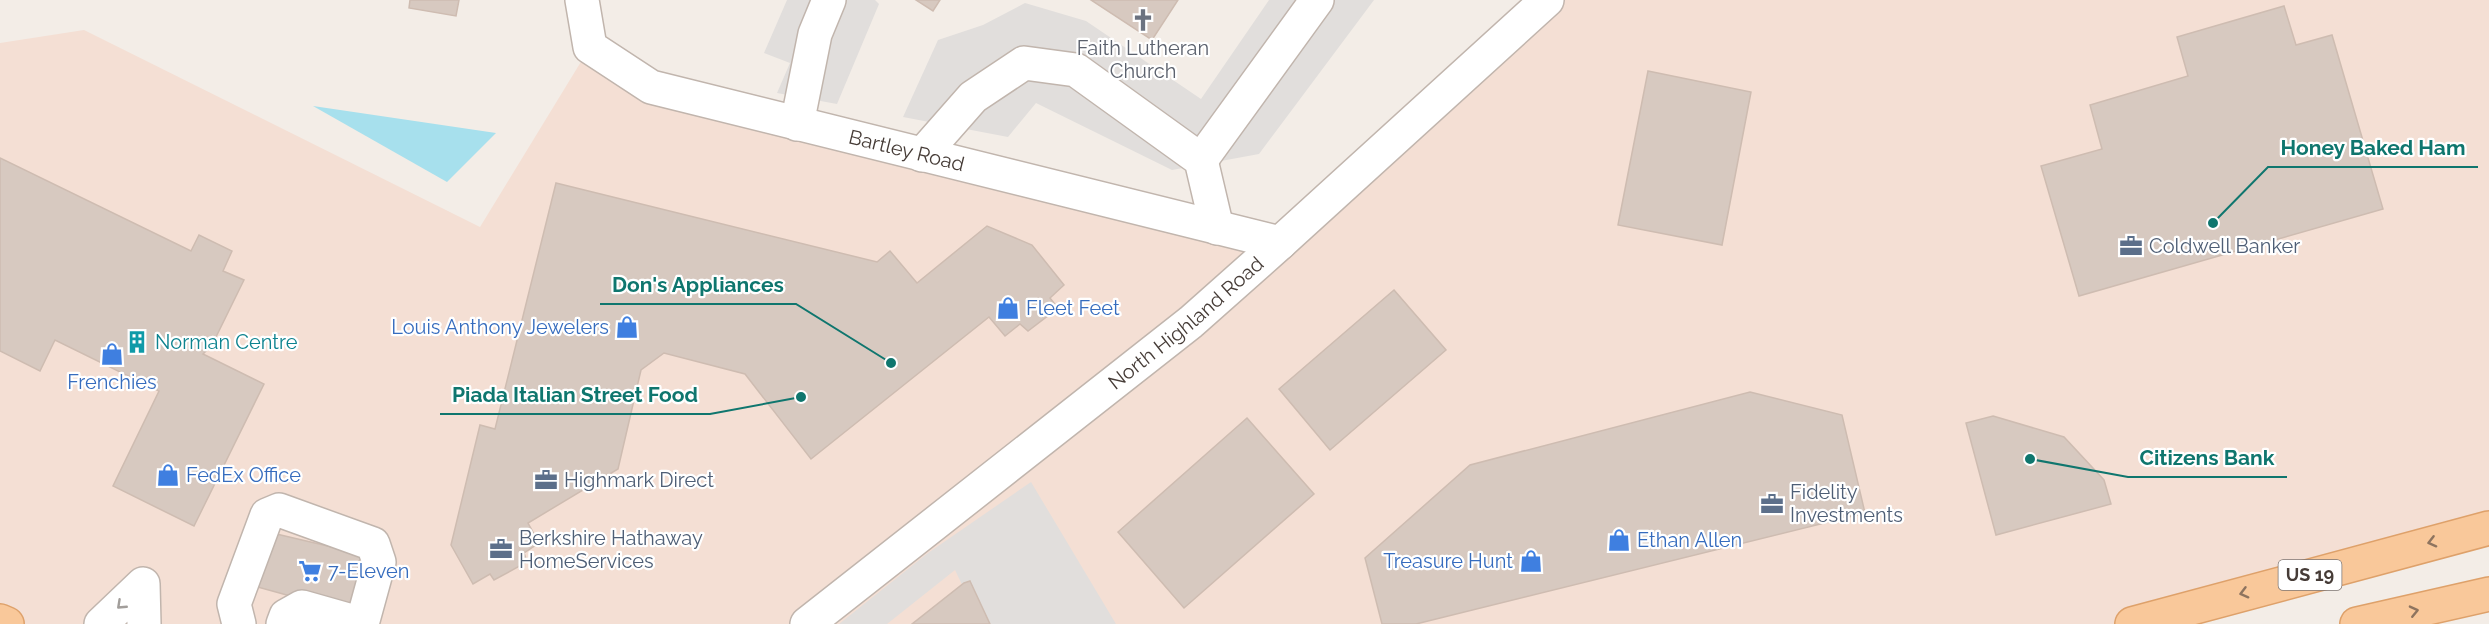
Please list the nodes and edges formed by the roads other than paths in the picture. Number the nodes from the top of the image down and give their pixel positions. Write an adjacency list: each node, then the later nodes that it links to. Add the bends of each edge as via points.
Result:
1 (582, 0): 5 (street, Bartley Road, via 590,47 651,87)
2 (829, 0): 5 (street, via 815,34)
3 (1317, 0): 7 (street)
4 (1547, 0): 9 (street, North Highland Road)
5 (797, 124): 6 (street, Bartley Road)
6 (922, 155): 7 (street, via 973,97 1024,63 1076,70); 8 (street, Bartley Road)
7 (1201, 160): 8 (street)
8 (1217, 228): 9 (street, Bartley Road)
9 (1280, 243): 19 (street, North Highland Road, via 1181,329)
10 (2489, 528): 20 (main road, US 19, one-way to 20)
11 (2488, 595): 21 (main road, one-way to 11)
12 (0, 621): 13 (main road)
13 (7, 624)
14 (101, 624): 15 (street, one-way to 14, via 143,584)
15 (144, 624)
16 (239, 624): 18 (street, via 234,604 267,515 279,510 373,544 379,562)
17 (283, 624): 18 (street, via 286,616 302,607)
18 (362, 624)
19 (807, 624)
20 (2132, 624)
21 (2357, 624)

